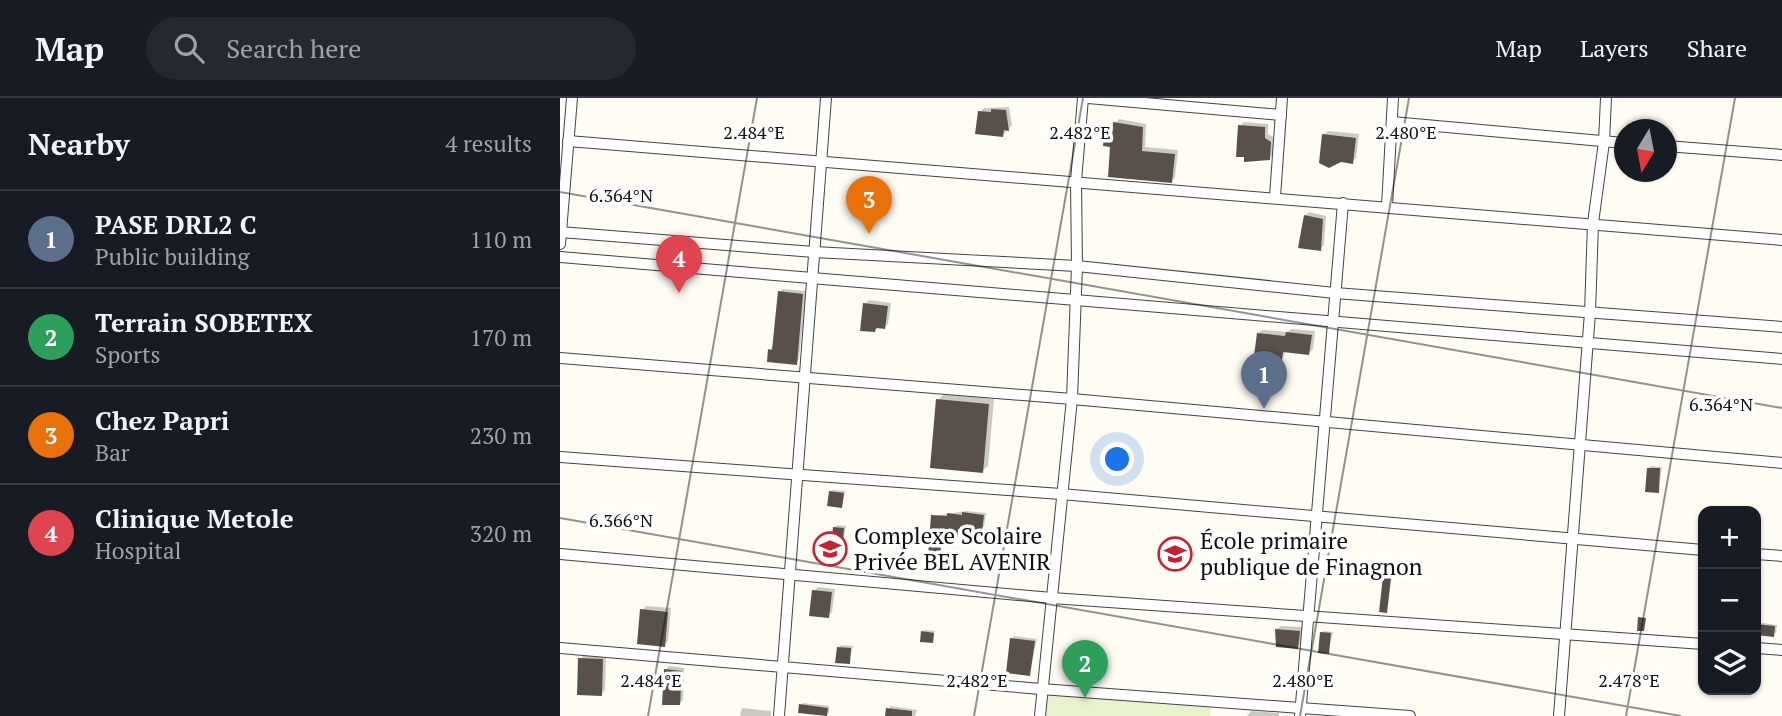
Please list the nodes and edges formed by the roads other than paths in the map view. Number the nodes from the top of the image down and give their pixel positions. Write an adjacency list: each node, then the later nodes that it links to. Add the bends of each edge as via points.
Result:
1 (572, 98): 9 (street)
2 (826, 98): 14 (street)
3 (1085, 98): 7 (street); 15 (street)
4 (1282, 98): 7 (street)
5 (1393, 98): 8 (street)
6 (1606, 98): 10 (street)
7 (1281, 115): 16 (street)
8 (1392, 122): 10 (street); 18 (street)
9 (568, 141): 14 (street); 20 (street)
10 (1604, 142): 11 (street); 19 (street)
11 (1614, 142)
12 (1677, 147): 13 (street)
13 (1782, 155)
14 (821, 161): 15 (street); 23 (street)
15 (1076, 181): 16 (street); 25 (street)
16 (1275, 197): 17 (street)
17 (1343, 203): 18 (street); 27 (street)
18 (1387, 206): 19 (street)
19 (1593, 223): 21 (street); 29 (street)
20 (560, 232): 22 (street); 23 (street)
21 (1782, 240)
22 (560, 244)
23 (814, 252): 25 (street); 26 (street)
24 (560, 257): 26 (street)
25 (1077, 266): 27 (street); 28 (street)
26 (812, 277): 28 (street); 35 (street)
27 (1335, 293): 29 (street); 30 (street)
28 (1075, 302): 30 (street); 36 (street)
29 (1590, 313): 31 (street); 32 (street)
30 (1333, 320): 32 (street); 37 (street)
31 (1782, 327)
32 (1587, 341): 34 (street); 38 (street)
33 (560, 358): 35 (street)
34 (1782, 359)
35 (805, 379): 36 (street); 41 (street)
36 (1072, 399): 37 (street); 42 (street)
37 (1324, 423): 38 (street); 43 (street)
38 (1580, 446): 40 (street); 44 (street)
39 (560, 457): 41 (street)
40 (1782, 463)
41 (797, 475): 42 (street); 49 (street)
42 (1061, 494): 43 (street); 50 (street)
43 (1317, 514): 44 (street); 51 (street)
44 (1572, 539): 45 (street); 52 (street)
45 (1698, 550)
46 (560, 554): 49 (street)
47 (1761, 554): 48 (street)
48 (1782, 556)
49 (790, 575): 50 (street); 57 (street)
50 (1052, 598): 51 (street); 58 (street)
51 (1308, 616): 52 (street); 59 (street)
52 (1566, 634): 53 (street); 63 (street)
53 (1698, 644)
54 (560, 648): 57 (street)
55 (1761, 648): 56 (street)
56 (1782, 650)
57 (783, 667): 58 (street); 60 (street)
58 (1041, 690): 59 (street); 61 (street)
59 (1300, 712): 62 (street)
60 (779, 716)
61 (1040, 716)
62 (1410, 716)
63 (1559, 716)

